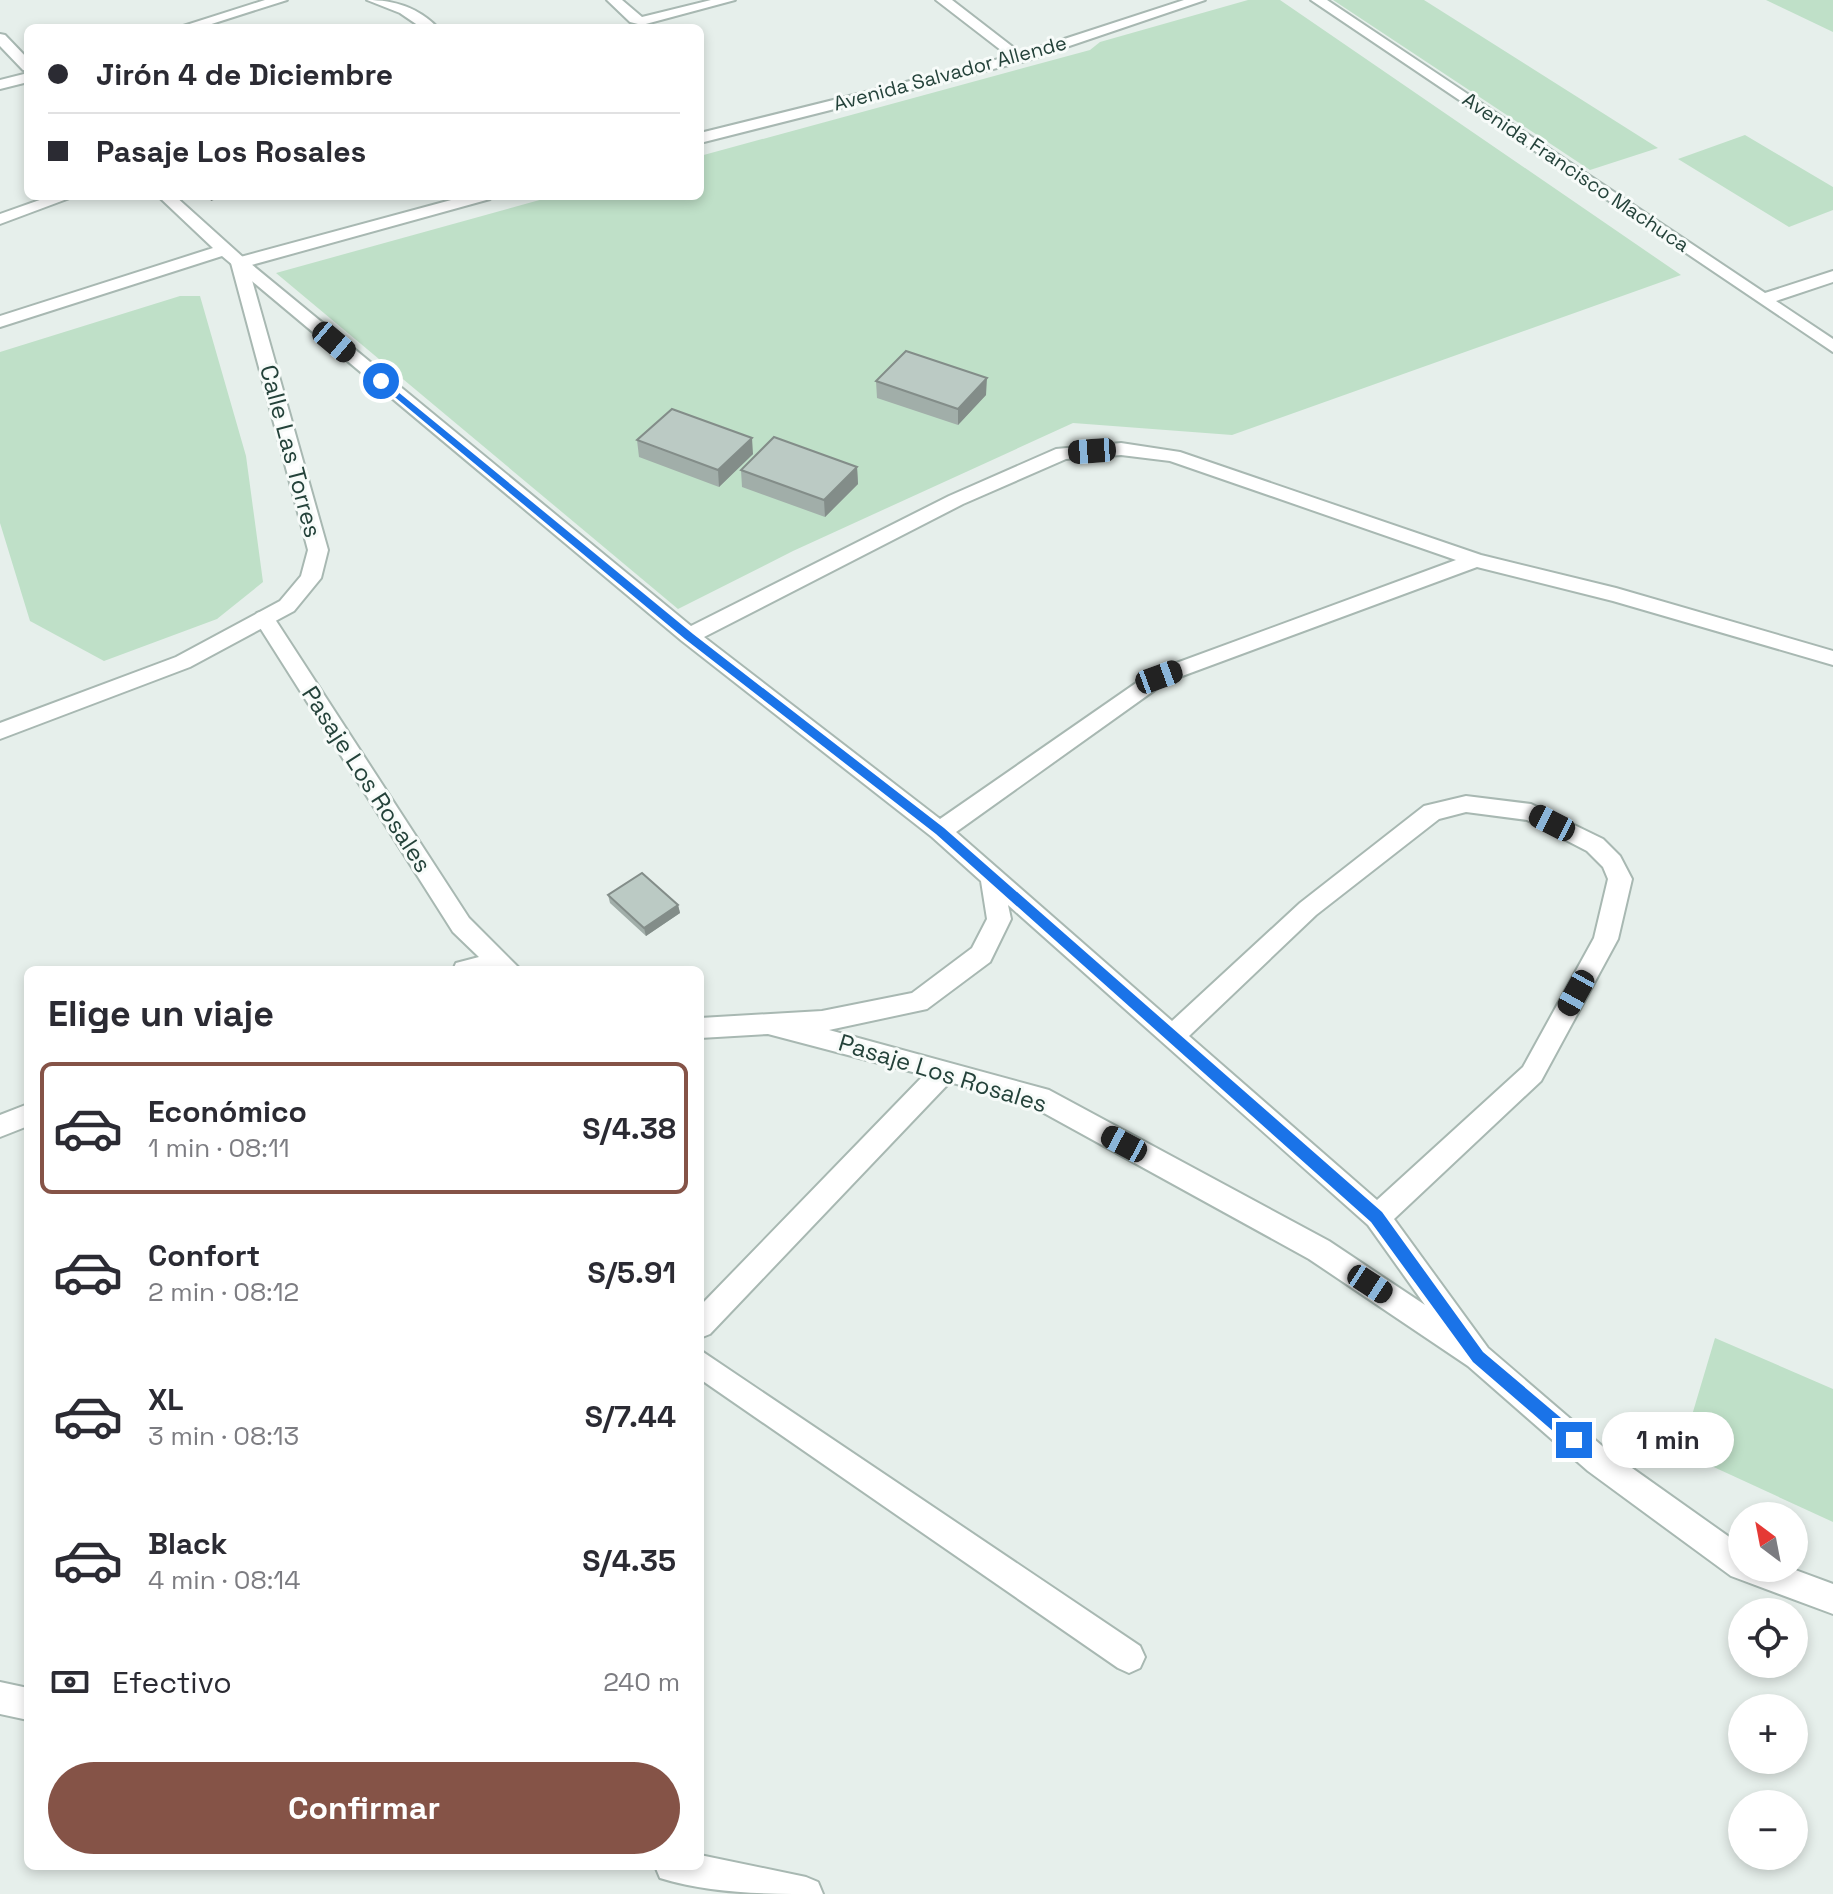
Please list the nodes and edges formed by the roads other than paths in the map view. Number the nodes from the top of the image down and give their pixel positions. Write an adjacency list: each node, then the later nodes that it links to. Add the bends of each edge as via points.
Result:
1 (280, 0): 8 (street)
2 (374, 0): 9 (street, via 405,10)
3 (614, 0): 4 (street, via 635,19 650,21)
4 (728, 0)
5 (943, 0): 11 (street)
6 (1198, 0): 11 (street, Avenida Salvador Allende)
7 (1318, 0): 22 (street, Avenida Francisco Machuca)
8 (198, 24)
9 (425, 24)
10 (0, 38): 12 (street)
11 (1020, 58): 15 (street, Avenida Salvador Allende)
12 (24, 63)
13 (24, 78): 14 (street)
14 (0, 85)
15 (704, 137)
16 (55, 200): 19 (street)
17 (170, 200): 20 (street)
18 (467, 200): 20 (street)
19 (0, 219)
20 (232, 256): 23 (street); 26 (street, Calle Las Torres, via 318,550 311,578 287,606); 27 (street)
21 (1833, 276): 22 (street)
22 (1764, 299): 24 (street, Avenida Francisco Machuca)
23 (0, 322)
24 (1833, 347)
25 (1476, 560): 27 (street, via 1173,456 1121,449 1063,453 956,500); 28 (street); 30 (street, via 1159,677)
26 (264, 618): 29 (street, Calle Las Torres, via 183,662); 32 (street, Pasaje Los Rosales, via 461,925)
27 (689, 636): 30 (street)
28 (1833, 658)
29 (0, 731)
30 (940, 831): 31 (street)
31 (992, 878): 33 (street, Pasaje Los Rosales, via 999,919 981,955 918,1002); 35 (street)
32 (504, 965)
33 (771, 1025): 34 (street, Pasaje Los Rosales); 36 (street, Pasaje Los Rosales)
34 (704, 1028)
35 (1172, 1037): 39 (street); 39 (street, via 1308,909 1432,812 1466,804 1531,812 1595,845 1620,879 1606,939 1532,1074)
36 (945, 1070): 40 (street); 41 (street, Pasaje Los Rosales, via 1040,1098 1319,1250)
37 (24, 1117): 38 (street)
38 (0, 1126)
39 (1377, 1217): 41 (street)
40 (704, 1321)
41 (1478, 1357): 43 (street, Pasaje Los Rosales, via 1598,1461)
42 (704, 1366): 46 (street)
43 (1728, 1555)
44 (1786, 1582): 45 (street)
45 (1833, 1599)
46 (1129, 1657)
47 (0, 1698): 48 (street)
48 (24, 1703)
49 (691, 1870): 50 (street)
50 (806, 1894)

